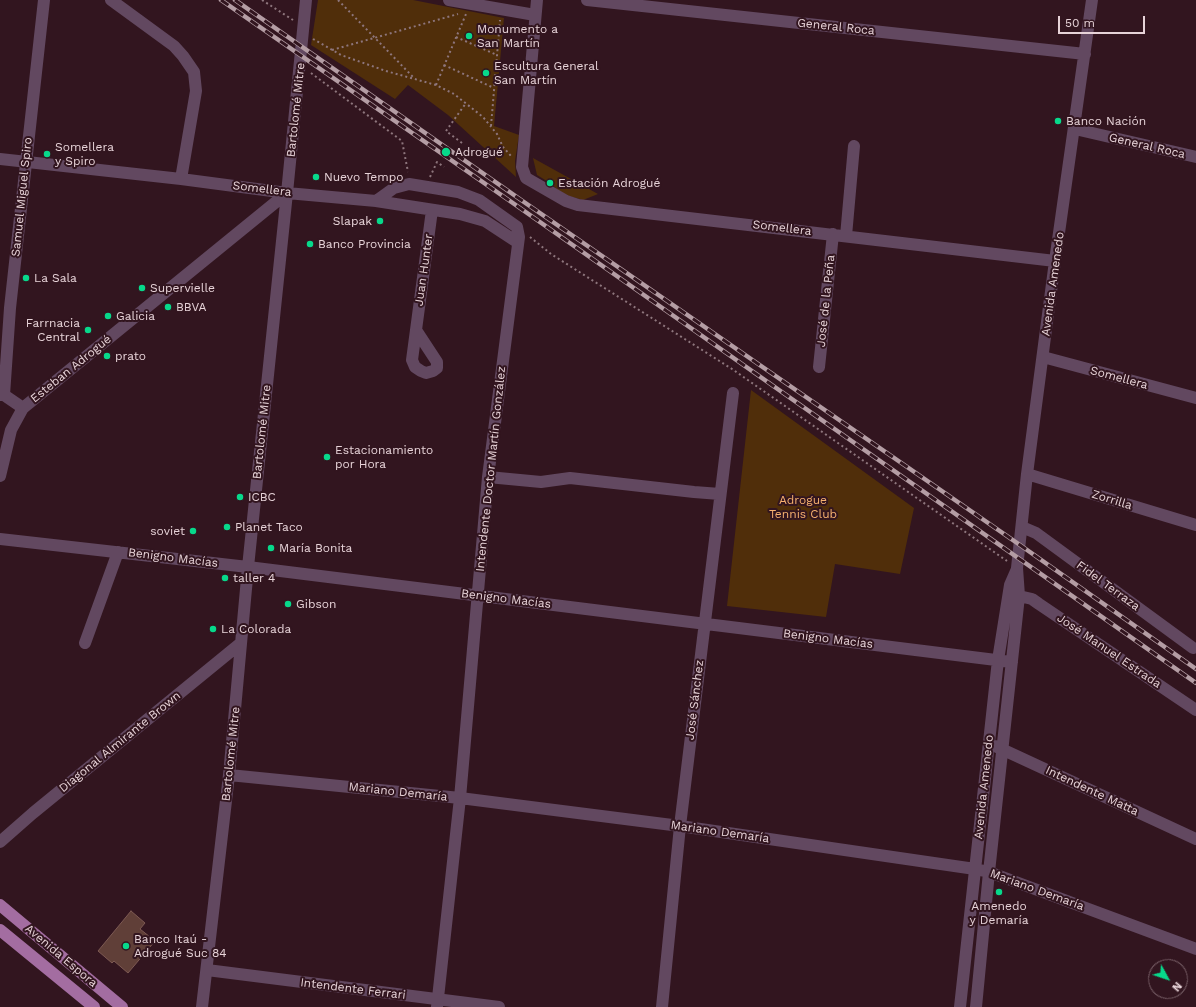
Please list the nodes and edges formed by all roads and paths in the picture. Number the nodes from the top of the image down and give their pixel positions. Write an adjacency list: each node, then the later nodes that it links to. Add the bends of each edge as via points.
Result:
1 (44, 0): 31 (street, Samuel Miguel Spiro)
2 (112, 0): 33 (street, via 174,46 194,72 196,91)
3 (262, 0): 12 (path)
4 (306, 0): 12 (street, Bartolomé Mitre)
5 (338, 0): 14 (path)
6 (449, 0): 10 (street)
7 (537, 0): 11 (street)
8 (587, 0): 16 (street, General Roca)
9 (1092, 0): 16 (street, Avenida Amenedo)
10 (501, 9): 11 (street); 17 (path)
11 (535, 15): 40 (street, Somellera, via 522,167 526,178 572,204)
12 (304, 28): 15 (path); 18 (street, Bartolomé Mitre)
13 (456, 37): 14 (path, via 467,11); 17 (path); 19 (path)
14 (375, 38): 15 (path); 20 (path)
15 (332, 50): 20 (path, via 348,58)
16 (1085, 54): 25 (street, Avenida Amenedo)
17 (497, 55): 22 (path)
18 (300, 65): 34 (path, via 402,141); 36 (street, Bartolomé Mitre)
19 (444, 65): 21 (path); 22 (path)
20 (415, 79): 21 (path)
21 (436, 85): 23 (path)
22 (494, 88): 24 (path)
23 (466, 103): 24 (path); 26 (path, via 446,131)
24 (490, 126): 28 (path)
25 (1075, 129): 29 (street, General Roca); 43 (street, Avenida Amenedo)
26 (462, 143)
27 (854, 146): 41 (street)
28 (503, 147)
29 (1196, 157)
30 (0, 159): 31 (street, Somellera)
31 (26, 162): 33 (street, Somellera); 48 (street, Samuel Miguel Spiro)
32 (444, 167): 35 (path, via 437,162)
33 (181, 179): 36 (street, Somellera)
34 (409, 184): 35 (street); 37 (street, via 394,188)
35 (425, 186): 39 (street, via 458,192 479,200)
36 (287, 193): 37 (street, Somellera); 50 (street, Esteban Adrogué); 59 (street, Bartolomé Mitre)
37 (376, 202): 38 (street, Somellera)
38 (432, 210): 42 (street, Somellera, via 485,221); 44 (street, Juan Hunter)
39 (517, 226): 42 (street, Intendente Doctor Martín González); 60 (path, via 552,254 732,369)
40 (832, 234): 41 (street, Somellera); 46 (street, José de la Peña)
41 (846, 236): 43 (street, Somellera)
42 (517, 242): 53 (street, Intendente Doctor Martín González)
43 (1055, 261): 45 (street, Avenida Amenedo)
44 (416, 330)
45 (1043, 358): 49 (street, Somellera); 51 (street, Avenida Amenedo)
46 (819, 367)
47 (733, 393): 54 (street, José Sánchez)
48 (2, 395): 50 (street)
49 (1196, 398)
50 (23, 408): 52 (street, Esteban Adrogué, via 11,430)
51 (1027, 474): 55 (street, Zorrilla); 56 (street, Avenida Amenedo)
52 (0, 476)
53 (488, 477): 54 (street, via 541,482 570,478); 61 (street, Intendente Doctor Martín González)
54 (720, 494): 63 (street, José Sánchez)
55 (1196, 525)
56 (1022, 526): 60 (street, Avenida Amenedo); 66 (street, Fidel Terraza, via 1036,533)
57 (0, 539): 58 (street, Benigno Macías)
58 (118, 552): 59 (street, Benigno Macías); 64 (street)
59 (248, 567): 61 (street, Benigno Macías); 65 (street, Bartolomé Mitre)
60 (1017, 568): 62 (street, Avenida Amenedo); 67 (street, Avenida Amenedo, via 1010,585)
61 (477, 595): 63 (street, Benigno Macías); 73 (street, Intendente Doctor Martín González)
62 (1019, 596): 68 (street, Avenida Amenedo); 69 (street, José Manuel Estrada, via 1032,599)
63 (704, 624): 67 (street, Benigno Macías); 74 (street, José Sánchez)
64 (84, 643)
65 (241, 643): 72 (street, Bartolomé Mitre); 76 (street, Diagonal Almirante Brown)
66 (1193, 648)
67 (998, 660): 68 (street, Benigno Macías); 70 (street, Avenida Amenedo)
68 (1012, 662): 71 (street, Avenida Amenedo)
69 (1196, 710)
70 (989, 743): 71 (street, Intendente Matta); 77 (street, Avenida Amenedo)
71 (1002, 749): 75 (street, Intendente Matta); 78 (street, Avenida Amenedo)
72 (229, 775): 73 (street, Mariano Demaría); 82 (street, Bartolomé Mitre)
73 (460, 798): 74 (street, Mariano Demaría); 83 (street, Intendente Doctor Martín González)
74 (680, 826): 77 (street, Mariano Demaría); 88 (street, José Sánchez)
75 (1196, 839)
76 (0, 842)
77 (975, 869): 78 (street, Mariano Demaría); 89 (street, Avenida Amenedo)
78 (989, 872): 81 (street, Mariano Demaría); 90 (street, Avenida Amenedo)
79 (0, 905): 85 (main road, Avenida Espora)
80 (0, 930): 84 (main road, Avenida Espora)
81 (1196, 949)
82 (208, 970): 83 (street, Intendente Ferrari); 86 (street, Bartolomé Mitre)
83 (437, 1003): 87 (street, Intendente Ferrari)
84 (94, 1007)
85 (122, 1007)
86 (202, 1007)
87 (499, 1007)
88 (662, 1007)
89 (960, 1007)
90 (976, 1007)

